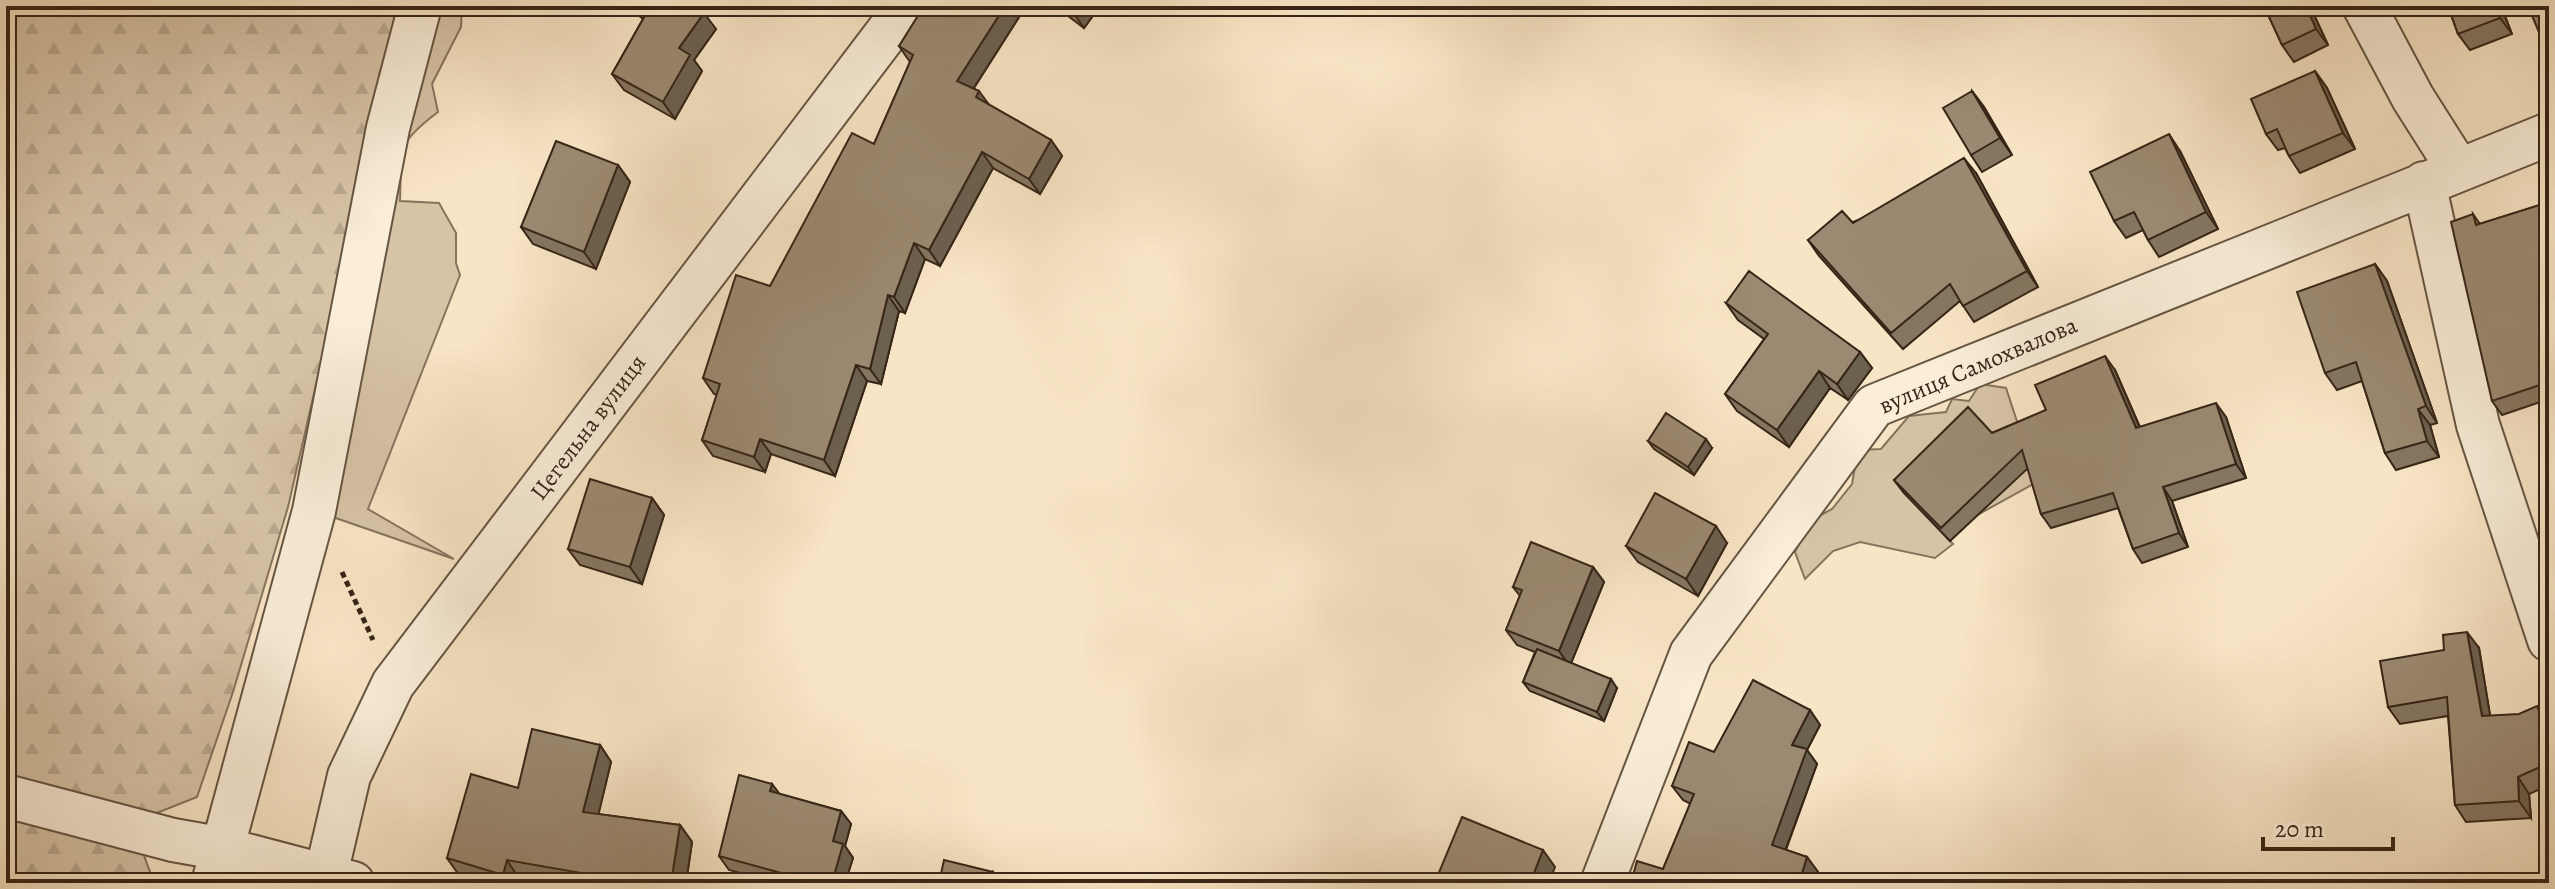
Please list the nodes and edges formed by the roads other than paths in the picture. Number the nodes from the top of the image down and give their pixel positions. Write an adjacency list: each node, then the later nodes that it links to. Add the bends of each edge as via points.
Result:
1 (420, 6): 8 (street, via 388,128 314,511)
2 (907, 6): 9 (street, Цегельна вулиця, via 393,684 349,776)
3 (2364, 6): 5 (street, via 2413,98)
4 (2549, 134): 5 (street, вулиця Самохвалова)
5 (2441, 176): 6 (street, via 2478,425); 10 (street, вулиця Самохвалова, via 1874,406 1691,654)
6 (2549, 640)
7 (6, 796): 8 (street, via 173,840)
8 (218, 866): 9 (street)
9 (335, 881)
10 (1602, 883)

